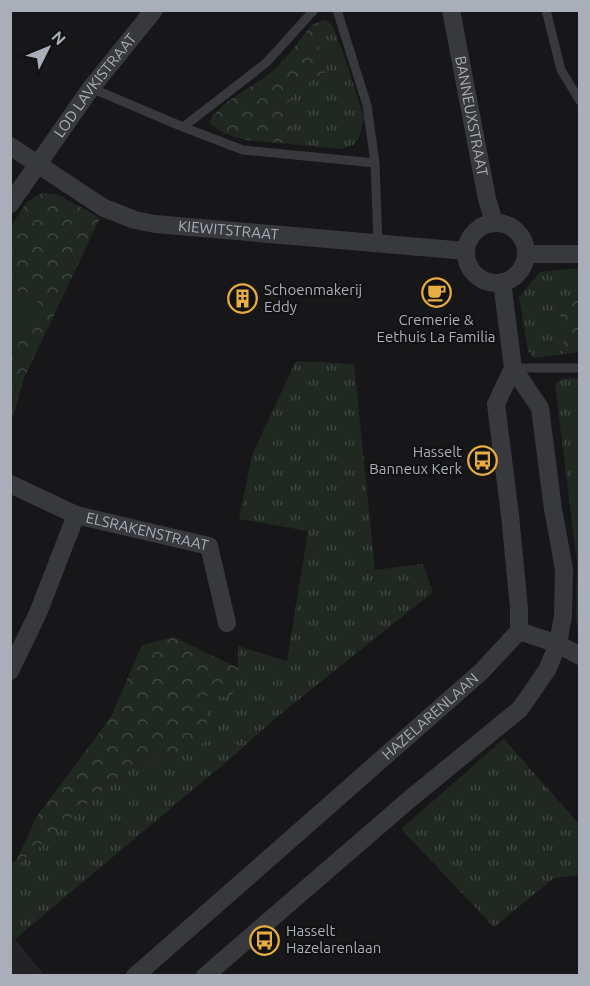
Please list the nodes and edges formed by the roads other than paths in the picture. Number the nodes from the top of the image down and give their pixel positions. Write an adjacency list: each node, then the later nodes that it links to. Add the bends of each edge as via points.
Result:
1 (154, 10): 6 (street, LOD LAVKISTRAAT)
2 (315, 10): 8 (lane, via 266,63)
3 (337, 10): 10 (lane, via 368,105)
4 (451, 10): 13 (street, BANNEUXSTRAAT)
5 (546, 10): 7 (lane, via 561,70)
6 (91, 88): 8 (lane); 11 (street, LOD LAVKISTRAAT)
7 (579, 101)
8 (183, 127): 10 (lane, via 243,150)
9 (10, 146): 11 (street, KIEWITSTRAAT)
10 (375, 163): 14 (lane)
11 (37, 164): 12 (street); 14 (street, KIEWITSTRAAT, via 104,208 135,220)
12 (10, 204)
13 (494, 222): 15 (street, via 477,230); 16 (street, via 503,223 520,235)
14 (378, 244): 15 (street, KIEWITSTRAAT)
15 (466, 251): 18 (street, via 476,275)
16 (526, 254): 17 (street); 18 (street, via 519,272)
17 (579, 254)
18 (502, 282): 19 (street)
19 (513, 368): 20 (lane); 24 (street, via 496,404); 25 (street, via 540,408 564,569)
20 (579, 368)
21 (10, 483): 22 (street, ELSRAKENSTRAAT)
22 (76, 515): 23 (street, ELSRAKENSTRAAT, via 209,546); 27 (street, ELSRAKENSTRAAT, via 38,613)
23 (227, 623)
24 (519, 631): 25 (street); 28 (street, HAZELARENLAAN, via 482,671)
25 (558, 644): 26 (street); 29 (street, via 547,670 520,709)
26 (579, 656)
27 (10, 671)
28 (135, 975)
29 (205, 975)

